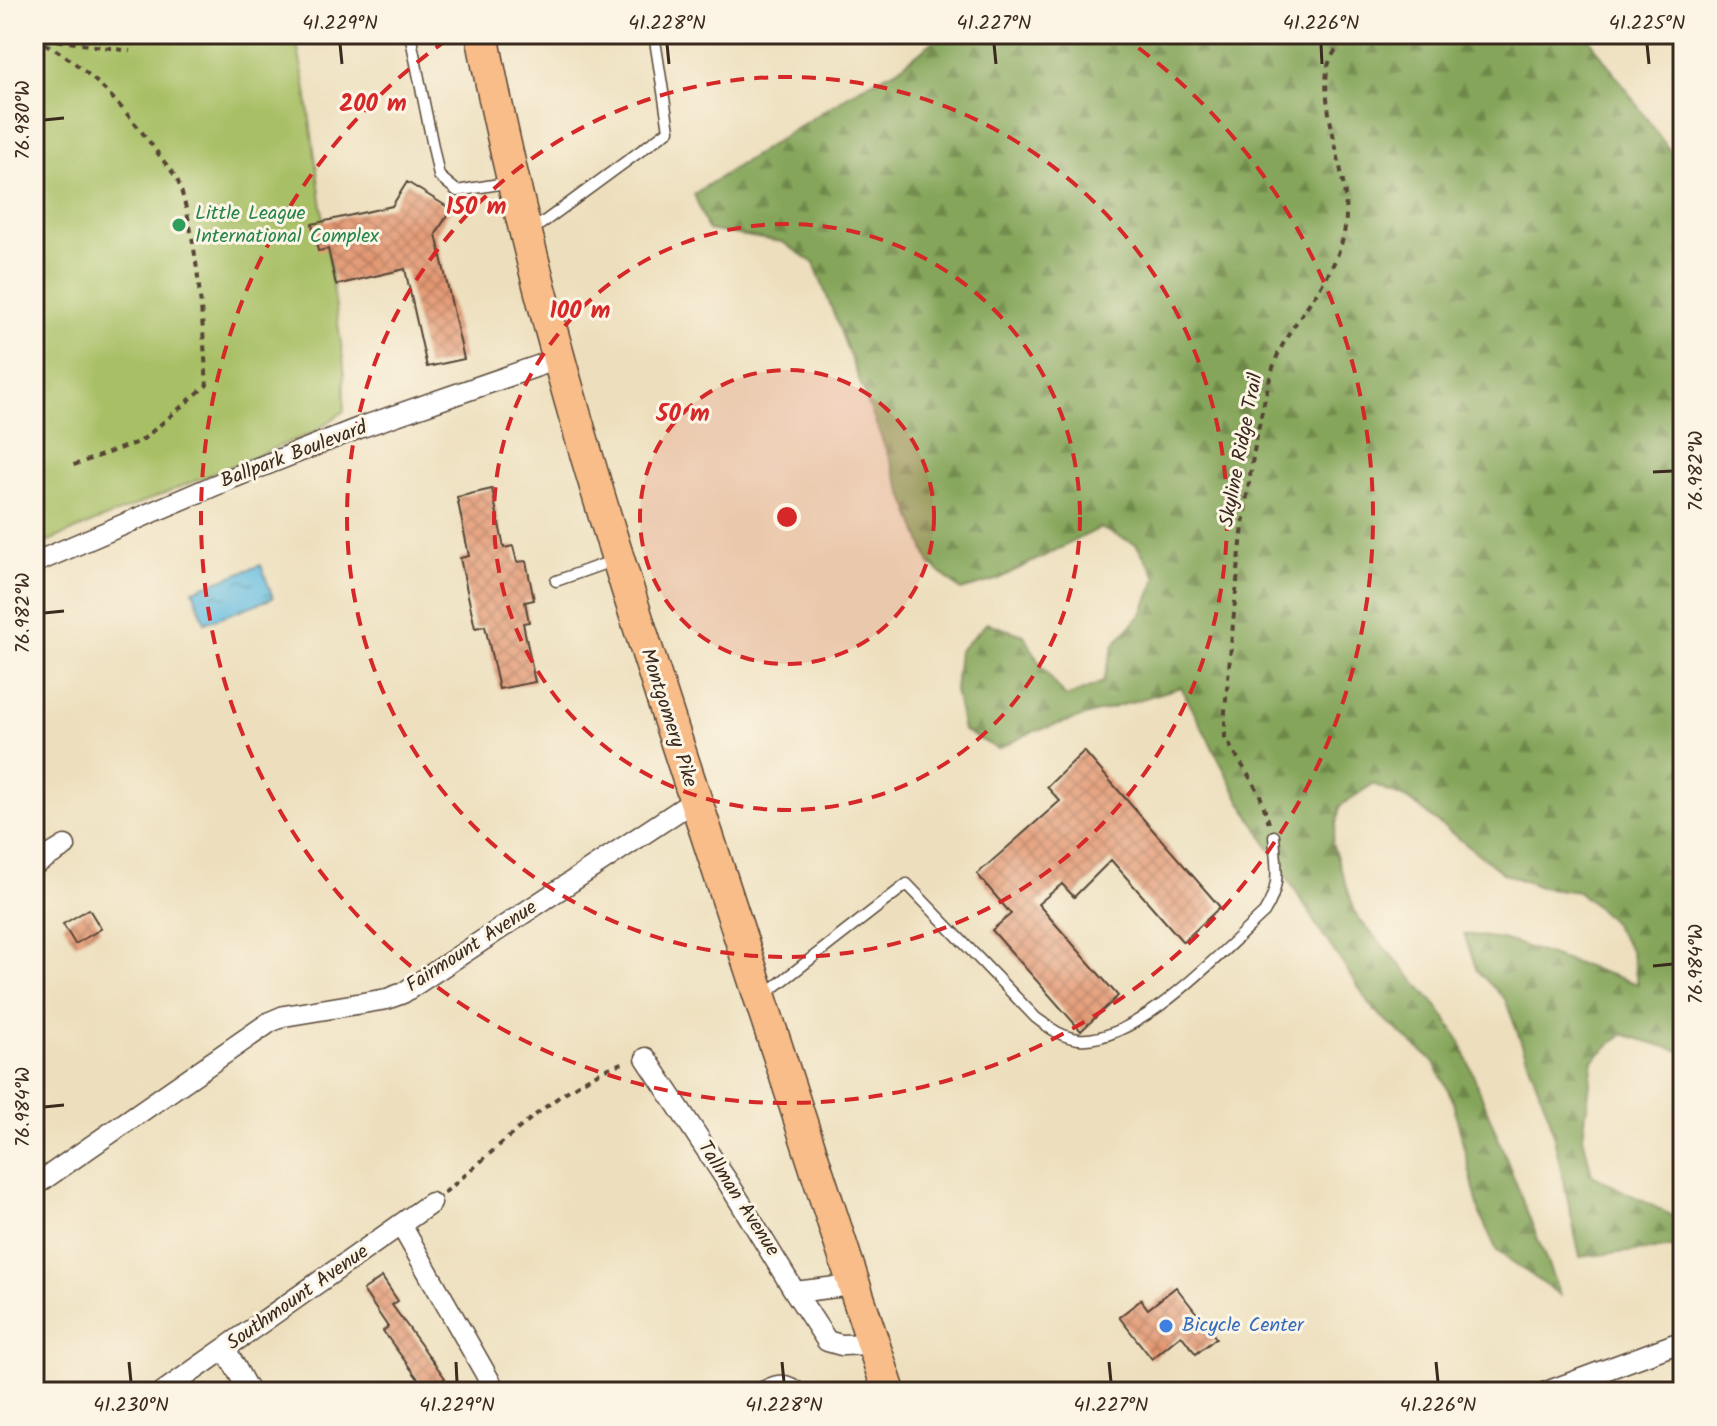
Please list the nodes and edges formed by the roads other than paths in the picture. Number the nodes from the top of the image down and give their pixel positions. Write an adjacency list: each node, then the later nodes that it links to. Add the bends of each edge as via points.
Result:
1 (410, 34): 4 (lane, via 439,176 457,191)
2 (482, 34): 4 (highway, Montgomery Pike)
3 (654, 34): 5 (lane, via 669,130)
4 (513, 181): 5 (highway, Montgomery Pike)
5 (527, 234): 6 (highway, Montgomery Pike)
6 (558, 359): 7 (highway, Montgomery Pike); 8 (street, Ballpark Boulevard, via 359,428)
7 (617, 560): 9 (lane); 10 (highway, Montgomery Pike)
8 (34, 563)
9 (556, 581)
10 (695, 800): 14 (highway, Montgomery Pike); 16 (street, Fairmount Avenue, via 403,993 270,1022)
11 (1274, 836): 14 (lane, via 1275,896 1264,913 1160,1006 1129,1027 1101,1037 1059,1034 1036,1018 907,884)
12 (65, 846): 13 (street)
13 (34, 865)
14 (760, 998): 19 (highway, Montgomery Pike)
15 (646, 1058): 20 (street, Tallman Avenue)
16 (34, 1186)
17 (431, 1203): 18 (street, Southmount Avenue)
18 (401, 1225): 23 (street, Southmount Avenue); 27 (street)
19 (853, 1285): 20 (street); 22 (highway, Montgomery Pike)
20 (795, 1292): 22 (street, Tallman Avenue, via 827,1341)
21 (1683, 1341): 24 (street)
22 (873, 1344): 30 (highway, Montgomery Pike)
23 (226, 1350): 25 (street, Southmount Avenue); 26 (street)
24 (1556, 1390)
25 (163, 1392)
26 (249, 1392)
27 (496, 1392)
28 (754, 1392): 29 (lane, via 780,1379)
29 (803, 1392)
30 (889, 1392)

